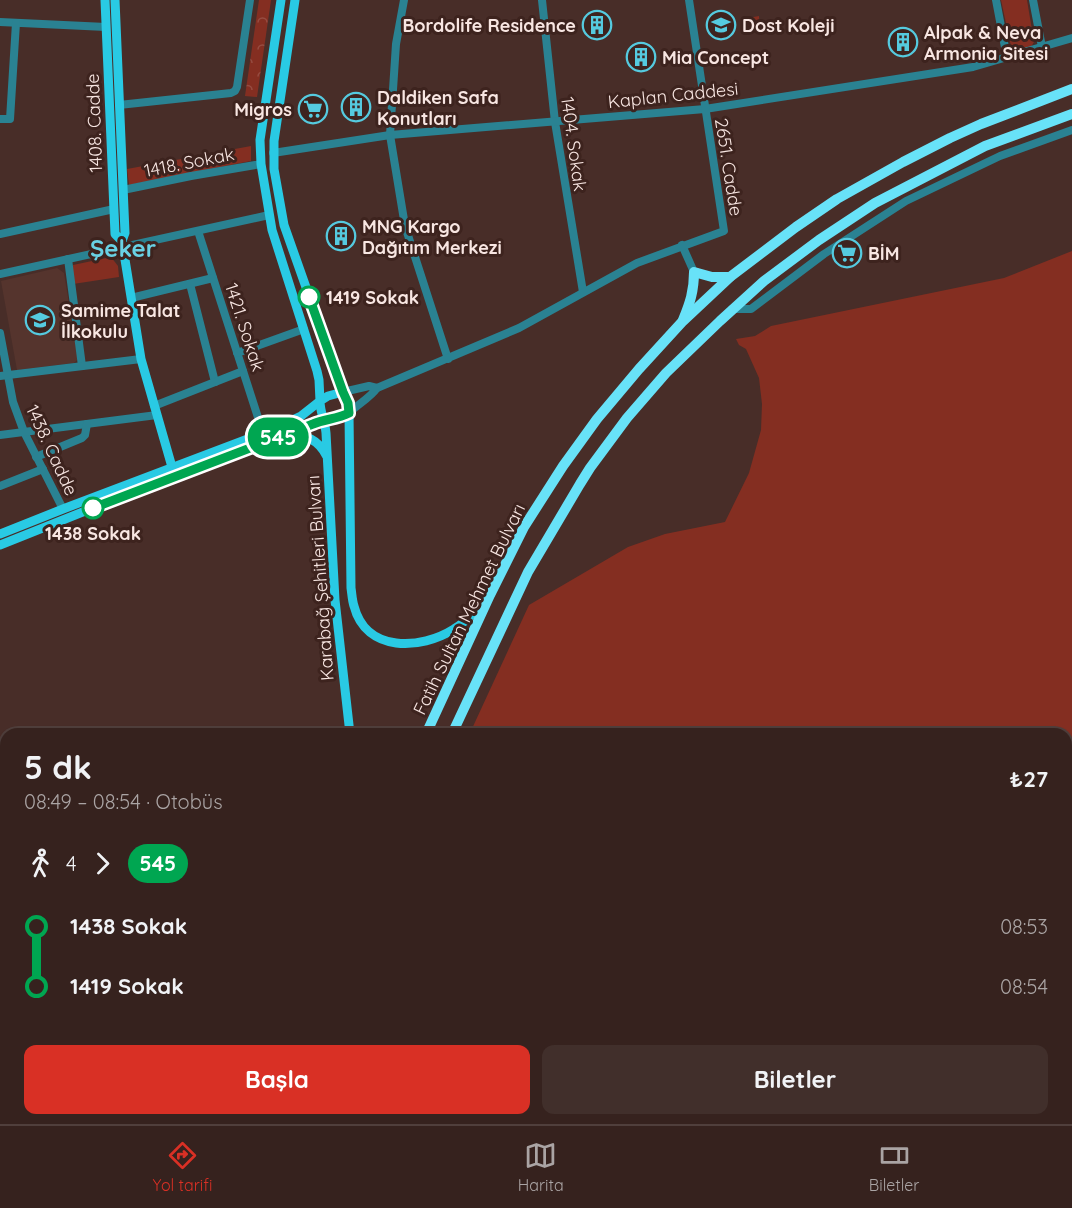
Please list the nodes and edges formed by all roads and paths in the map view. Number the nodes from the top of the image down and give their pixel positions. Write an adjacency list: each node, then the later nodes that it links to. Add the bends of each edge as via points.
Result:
1 (105, 0): 13 (main road, 1408. Cadde)
2 (115, 0): 18 (main road, 1408. Cadde)
3 (250, 0): 18 (street, via 235,91)
4 (281, 0): 26 (main road, Karabağ Şehitleri Bulvarı, via 260,140)
5 (295, 0): 25 (main road, Karabağ Şehitleri Bulvarı)
6 (404, 0): 24 (street, via 396,44)
7 (542, 0): 22 (street, 1404. Sokak)
8 (689, 0): 19 (street, 2651. Cadde)
9 (996, 0): 16 (street)
10 (1033, 0): 15 (street)
11 (0, 22): 12 (street)
12 (16, 23): 13 (street); 21 (street, via 10,119)
13 (106, 27): 30 (main road, 1408. Cadde)
14 (1072, 38): 15 (street, Kaplan Caddesi)
15 (1042, 47): 16 (street, Kaplan Caddesi)
16 (1007, 58): 19 (street, Kaplan Caddesi, via 921,76)
17 (1072, 89): 39 (highway, Fatih Sultan Mehmet Bulvarı, via 981,124 903,162 837,199)
18 (119, 105): 27 (main road, 1408. Cadde)
19 (705, 109): 22 (street, Kaplan Caddesi); 35 (street, 2651. Cadde, via 724,231)
20 (1072, 114): 28 (highway, Fatih Sultan Mehmet Bulvarı, via 985,146)
21 (0, 119)
22 (555, 122): 24 (street, Kaplan Caddesi); 42 (street, 1404. Sokak)
23 (1072, 130): 29 (street, via 1000,156)
24 (390, 135): 25 (street, Kaplan Caddesi); 50 (street, via 405,226)
25 (273, 153): 56 (main road, Karabağ Şehitleri Bulvarı, via 284,225)
26 (261, 164): 27 (street, 1418. Sokak); 31 (main road, Karabağ Şehitleri Bulvarı)
27 (123, 190): 34 (main road, 1408. Cadde)
28 (899, 190): 29 (street); 44 (highway, Fatih Sultan Mehmet Bulvarı, via 819,240)
29 (906, 201): 44 (street, via 824,254 751,309)
30 (114, 209): 33 (street); 34 (main road, 1408. Cadde, via 115,234)
31 (269, 215): 32 (street); 46 (main road, Karabağ Şehitleri Bulvarı)
32 (198, 231): 34 (street); 40 (street, 1421. Sokak)
33 (0, 234)
34 (122, 244): 36 (street); 43 (main road, 1408. Cadde)
35 (682, 245): 37 (street); 42 (street, via 637,263)
36 (68, 260): 38 (street); 51 (street)
37 (694, 272): 39 (highway); 45 (highway, via 692,297)
38 (0, 274)
39 (730, 277): 45 (highway, Fatih Sultan Mehmet Bulvarı)
40 (213, 278): 41 (street); 48 (street, 1421. Sokak)
41 (190, 284): 43 (street); 54 (street)
42 (583, 292): 50 (street, via 519,328)
43 (131, 298): 49 (main road, 1408. Cadde)
44 (732, 309): 78 (highway, Fatih Sultan Mehmet Bulvarı, via 666,373 590,468 528,572)
45 (682, 322): 75 (highway, Fatih Sultan Mehmet Bulvarı, via 597,419 563,466 524,527)
46 (304, 329): 48 (street); 57 (main road, Karabağ Şehitleri Bulvarı, via 317,371)
47 (0, 333): 53 (street, 1438. Cadde)
48 (237, 352): 52 (street, 1421. Sokak)
49 (141, 359): 51 (street); 58 (main road, 1408. Cadde)
50 (448, 359): 55 (street)
51 (82, 366): 53 (street)
52 (243, 371): 54 (street); 63 (street, 1421. Sokak)
53 (4, 376): 62 (street, 1438. Cadde)
54 (215, 382): 58 (street)
55 (377, 388): 56 (street); 59 (street)
56 (343, 392): 57 (main road); 59 (main road, Karabağ Şehitleri Bulvarı)
57 (320, 401): 60 (main road, Karabağ Şehitleri Bulvarı); 63 (main road, via 301,416)
58 (155, 410): 61 (street); 68 (main road, 1408. Cadde)
59 (349, 413): 60 (main road); 75 (main road, Karabağ Şehitleri Bulvarı, via 351,588 360,620 379,638 408,645 455,629)
60 (324, 419): 64 (main road); 67 (main road, Karabağ Şehitleri Bulvarı)
61 (87, 424): 62 (street); 66 (street, via 82,438)
62 (24, 432): 65 (street); 66 (street, 1438. Cadde)
63 (263, 433): 68 (main road)
64 (289, 433): 67 (main road, via 316,441); 72 (main road)
65 (0, 435)
66 (36, 457): 69 (street, 1438. Cadde)
67 (328, 461): 76 (main road, Karabağ Şehitleri Bulvarı, via 335,600)
68 (172, 467): 71 (main road)
69 (43, 469): 70 (street); 71 (street, 1438. Cadde)
70 (0, 486)
71 (63, 509): 72 (main road); 73 (main road)
72 (67, 518): 74 (main road)
73 (0, 534)
74 (0, 545)
75 (490, 595): 77 (highway, Fatih Sultan Mehmet Bulvarı)
76 (349, 728)
77 (429, 728)
78 (455, 728)

